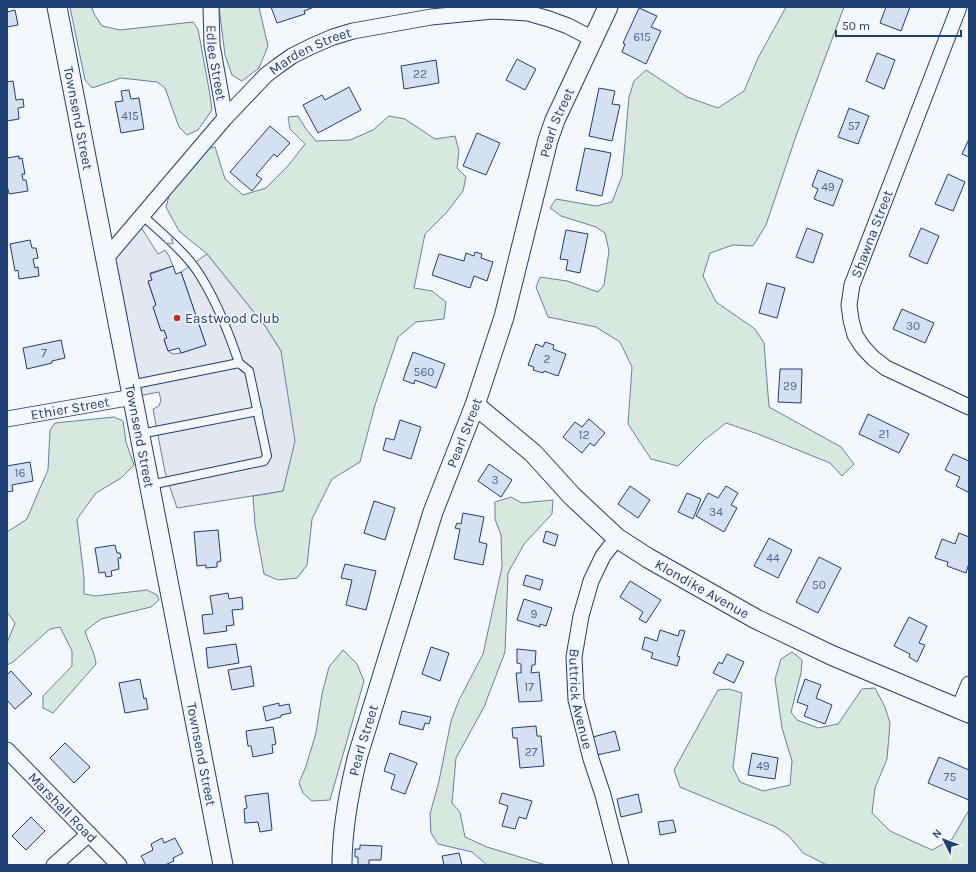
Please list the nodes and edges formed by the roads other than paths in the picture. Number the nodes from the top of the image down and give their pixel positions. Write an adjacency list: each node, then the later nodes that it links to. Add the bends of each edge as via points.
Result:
1 (57, 7): 9 (street, Townsend Street)
2 (211, 7): 7 (street, Edlee Street, via 212,45)
3 (608, 7): 6 (street, Pearl Street)
4 (959, 7): 13 (street, Shawna Street, via 852,285 849,305 855,335 873,358 886,368)
5 (430, 12): 6 (street, Marden Street, via 528,13 549,18); 7 (street, Marden Street, via 333,37 292,56 266,75)
6 (593, 39): 12 (street, Pearl Street, via 548,140 504,317)
7 (225, 118): 8 (street, Marden Street)
8 (142, 215): 9 (street, Marden Street); 10 (lane, one-way to 10, via 179,250 201,276 226,324)
9 (106, 258): 11 (street, Townsend Street)
10 (239, 363): 11 (lane); 14 (lane, via 249,371)
11 (132, 392): 15 (street, Ethier Street); 16 (street, Townsend Street)
12 (475, 405): 18 (street, Klondike Avenue, via 533,453 572,496); 26 (street, Pearl Street, via 433,512 358,755 344,820)
13 (969, 407)
14 (258, 411): 16 (lane); 17 (lane, via 267,456 264,461)
15 (7, 419)
16 (140, 434): 17 (street, Townsend Street)
17 (150, 485): 25 (street, Townsend Street)
18 (617, 538): 20 (street, Klondike Avenue, via 756,619 831,655); 27 (street, Buttrick Avenue, via 603,556 591,582 581,616 574,657 576,700)
19 (969, 684): 20 (street)
20 (964, 711)
21 (7, 750): 22 (street, Marshall Road)
22 (89, 834): 23 (street); 24 (street, Marshall Road)
23 (54, 865)
24 (119, 865)
25 (223, 865)
26 (342, 865)
27 (621, 865)

